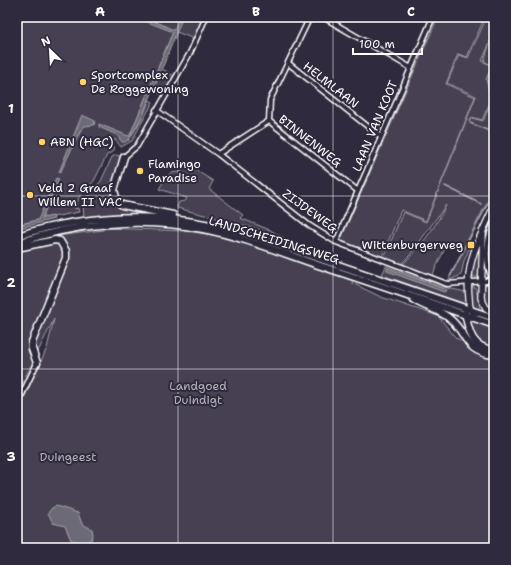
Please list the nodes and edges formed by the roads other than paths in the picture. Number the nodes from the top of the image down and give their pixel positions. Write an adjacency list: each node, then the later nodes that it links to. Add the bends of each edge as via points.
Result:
1 (206, 17): 7 (street, via 190,52)
2 (310, 17): 5 (street)
3 (324, 17): 6 (street)
4 (433, 17): 6 (street, LAAN VAN KOOT)
5 (288, 63): 8 (street, via 270,100); 9 (street, HELMLAAN)
6 (411, 68): 9 (street, LAAN VAN KOOT)
7 (156, 110): 10 (street, ZIJDEWEG); 11 (street, via 137,146)
8 (269, 121): 10 (street); 12 (street, BINNENWEG)
9 (381, 137): 12 (street, LAAN VAN KOOT)
10 (218, 154): 18 (street, ZIJDEWEG, via 310,226)
11 (124, 157): 14 (main road, via 114,190 117,201 122,205 163,212)
12 (358, 191): 18 (street, LAAN VAN KOOT)
13 (494, 206): 16 (street)
14 (184, 219): 17 (main road, LANDSCHEIDINGSWEG, via 152,216 99,219 60,225); 25 (main road, LANDSCHEIDINGSWEG, via 226,228)
15 (494, 222): 21 (street, via 486,249)
16 (486, 224): 22 (street, via 482,242); 23 (street, via 475,246)
17 (17, 236)
18 (336, 242): 23 (street, ZIJDEWEG, via 447,284)
19 (17, 243): 24 (main road, LANDSCHEIDINGSWEG, via 62,231 99,225 178,225 224,234)
20 (17, 248): 34 (main road, via 54,240 60,241 66,252 66,258 32,342)
21 (493, 280): 22 (street, ZIJDEWEG)
22 (481, 281): 23 (street, ZIJDEWEG); 27 (street, via 482,301 486,308)
23 (468, 283): 26 (street)
24 (404, 294): 28 (main road, LANDSCHEIDINGSWEG); 33 (main road, via 448,317 474,349)
25 (461, 306): 26 (main road, LANDSCHEIDINGSWEG); 28 (main road)
26 (470, 309): 29 (street); 30 (main road, LANDSCHEIDINGSWEG)
27 (494, 313)
28 (465, 314): 29 (main road, LANDSCHEIDINGSWEG); 32 (main road, via 468,330 474,342)
29 (475, 318): 31 (main road, LANDSCHEIDINGSWEG)
30 (494, 318)
31 (494, 325)
32 (494, 350)
33 (494, 355)
34 (37, 363): 35 (street)
35 (17, 405)

